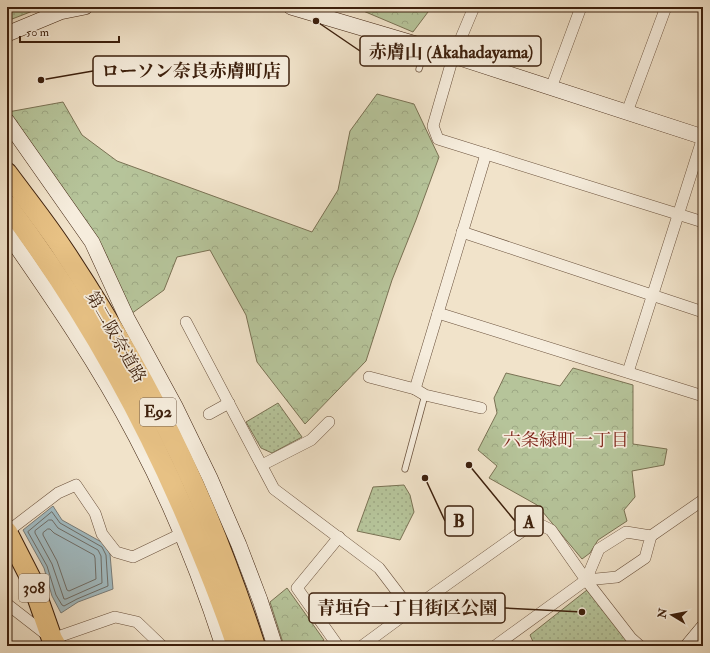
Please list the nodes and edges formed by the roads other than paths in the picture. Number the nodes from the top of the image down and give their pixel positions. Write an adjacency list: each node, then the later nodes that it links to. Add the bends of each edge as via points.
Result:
1 (85, 7): 6 (street, via 60,12)
2 (291, 7): 7 (street)
3 (474, 7): 8 (street)
4 (581, 7): 10 (street)
5 (666, 7): 11 (street)
6 (7, 34)
7 (426, 47): 8 (street); 9 (lane)
8 (453, 56): 10 (street); 14 (street, via 433,126 438,139)
9 (419, 69)
10 (551, 88): 11 (street)
11 (627, 112): 13 (street)
12 (7, 121): 49 (street, via 92,242 127,318 175,406 210,478 260,600)
13 (703, 137): 17 (street)
14 (486, 154): 17 (street); 19 (street)
15 (7, 174): 16 (highway, 第二阪奈道路 / E92)
16 (14, 203): 47 (highway, 第二阪奈道路 / E92, via 94,332 129,395 164,465 200,547); 48 (highway, 第二阪奈道路 / E92, via 66,253 146,388 181,457 220,547)
17 (678, 214): 18 (street); 21 (street)
18 (703, 222)
19 (462, 232): 21 (street); 23 (street)
20 (7, 233): 37 (street, via 102,377 136,437)
21 (652, 296): 22 (street); 25 (street)
22 (703, 312)
23 (438, 313): 25 (street); 27 (street)
24 (186, 322): 29 (street)
25 (628, 372): 28 (street)
26 (369, 377): 27 (street)
27 (420, 392): 30 (street); 34 (lane)
28 (703, 396)
29 (229, 403): 31 (street); 33 (street)
30 (481, 408)
31 (209, 414)
32 (329, 422): 33 (street, via 311,440)
33 (262, 465): 39 (street, via 274,489)
34 (405, 469)
35 (703, 500): 38 (street)
36 (7, 532): 37 (street, via 58,493 76,485 95,513 102,534 116,552 133,557); 44 (highway, 308, via 31,579)
37 (181, 534): 46 (street)
38 (651, 536): 40 (street, via 645,558 617,577); 40 (street, via 626,532 599,549)
39 (339, 537): 42 (street, via 379,568); 50 (street, via 297,588)
40 (586, 580): 42 (street, via 551,530 535,522); 52 (street); 53 (street)
41 (7, 604): 44 (street)
42 (411, 610): 51 (street)
43 (703, 628): 54 (street)
44 (54, 643): 45 (street, via 114,617 137,622)
45 (162, 646)
46 (223, 646)
47 (237, 646)
48 (256, 646)
49 (275, 646)
50 (338, 646)
51 (362, 646)
52 (494, 646)
53 (640, 646)
54 (688, 646)

